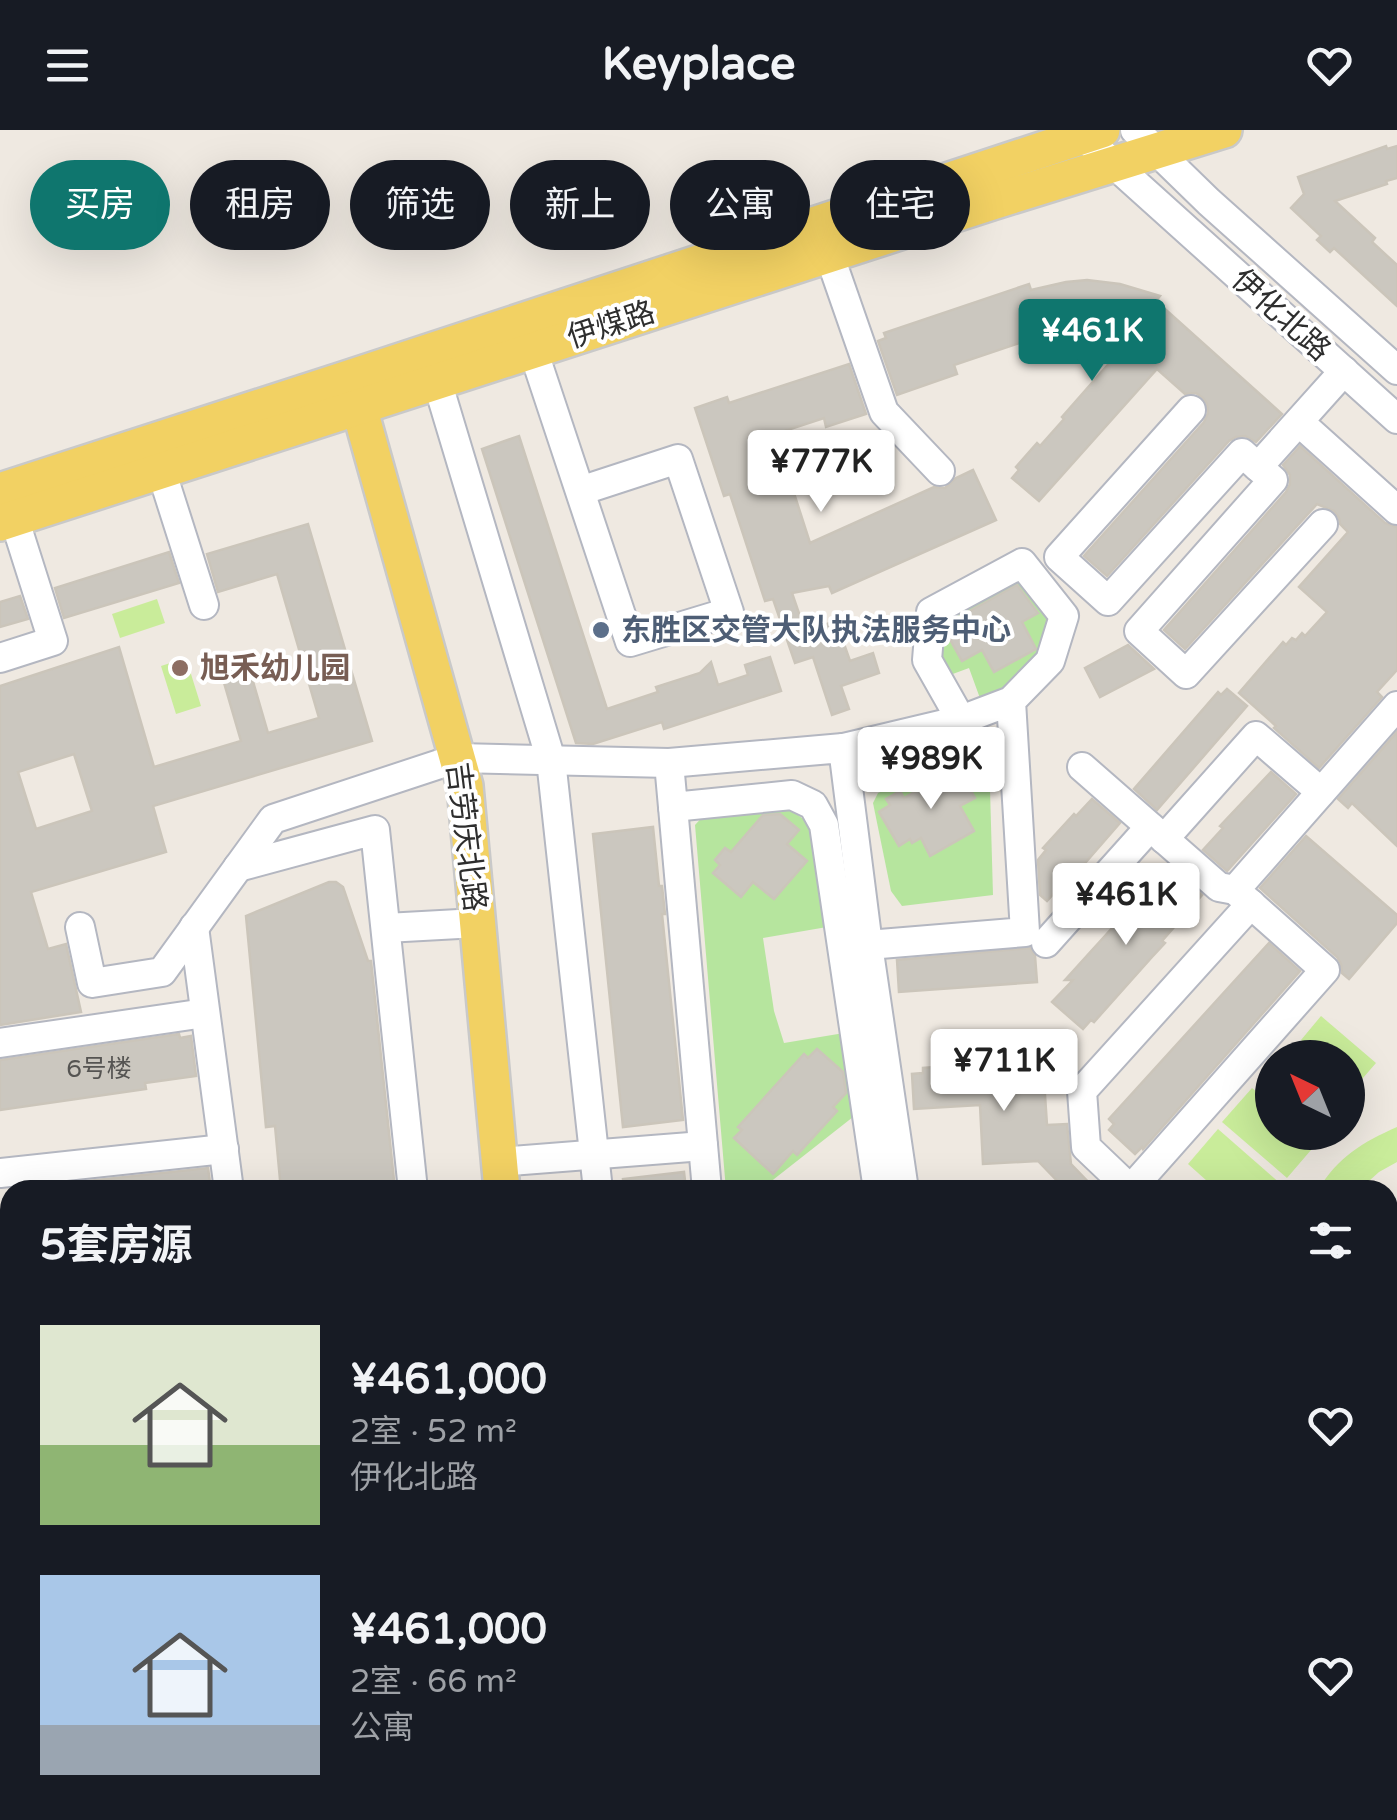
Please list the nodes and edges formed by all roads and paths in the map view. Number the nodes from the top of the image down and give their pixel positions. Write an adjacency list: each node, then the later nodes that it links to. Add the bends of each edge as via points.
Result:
1 (1224, 130): 3 (main road, 伊煤路)
2 (1087, 132): 4 (street, 伊化北路); 10 (main road, 伊煤路)
3 (1146, 140): 4 (main road, 伊煤路); 7 (street, 伊化北路)
4 (1114, 164): 5 (main road, 伊煤路); 8 (street, 伊化北路)
5 (829, 254): 6 (main road, 伊煤路); 16 (street, via 884,412)
6 (533, 350): 9 (main road, 伊煤路); 17 (street)
7 (1397, 370)
8 (1344, 371): 12 (street, 伊化北路); 13 (street)
9 (437, 382): 10 (main road, 伊煤路); 28 (street)
10 (352, 393): 15 (main road, 伊煤路); 19 (main road, 伊煤路); 27 (main road, 吉劳庆北路)
11 (1191, 410): 14 (street, via 1060,557 1108,601 1242,453)
12 (1397, 419)
13 (1298, 422): 14 (street); 18 (street)
14 (1258, 467): 20 (street, via 1273,480 1139,631 1186,674)
15 (161, 470): 19 (main road, 伊煤路); 21 (street)
16 (940, 471)
17 (580, 490): 17 (street, via 630,642 729,612 678,459)
18 (1397, 510)
19 (4, 511): 22 (street, via 53,640)
20 (1323, 524)
21 (204, 605)
22 (0, 658)
23 (1011, 701): 25 (street); 25 (street, via 1050,661 1064,616 1022,563 931,612 927,660); 41 (street, via 1024,932)
24 (1397, 706): 31 (street)
25 (961, 720): 26 (street)
26 (843, 748): 29 (street); 41 (street)
27 (458, 758): 28 (street); 34 (street, via 273,819); 36 (main road, 吉劳庆北路)
28 (551, 760): 29 (street); 46 (street)
29 (669, 763): 32 (street)
30 (1082, 767): 33 (street)
31 (1321, 792): 33 (street, via 1256,736); 35 (street)
32 (673, 808): 44 (street); 53 (street, via 792,795 813,805 824,825)
33 (1157, 833): 35 (street, via 1219,888); 40 (street)
34 (238, 867): 37 (street); 39 (street, via 375,830)
35 (1243, 897): 55 (street, via 1082,1090 1086,1147); 56 (street, via 1325,970)
36 (478, 923): 39 (street); 48 (main road, 吉劳庆北路)
37 (194, 927): 38 (street, via 162,972 92,984); 42 (street)
38 (80, 928)
39 (386, 928): 50 (street)
40 (1046, 943)
41 (868, 945): 54 (street)
42 (206, 1013): 43 (street); 45 (street)
43 (0, 1043)
44 (704, 1146): 46 (street); 52 (street)
45 (224, 1149): 47 (street); 49 (street)
46 (594, 1155): 48 (street); 51 (street)
47 (0, 1174)
48 (500, 1176)
49 (228, 1180)
50 (413, 1180)
51 (597, 1180)
52 (706, 1180)
53 (877, 1180)
54 (903, 1180)
55 (1120, 1180)
56 (1139, 1180)

